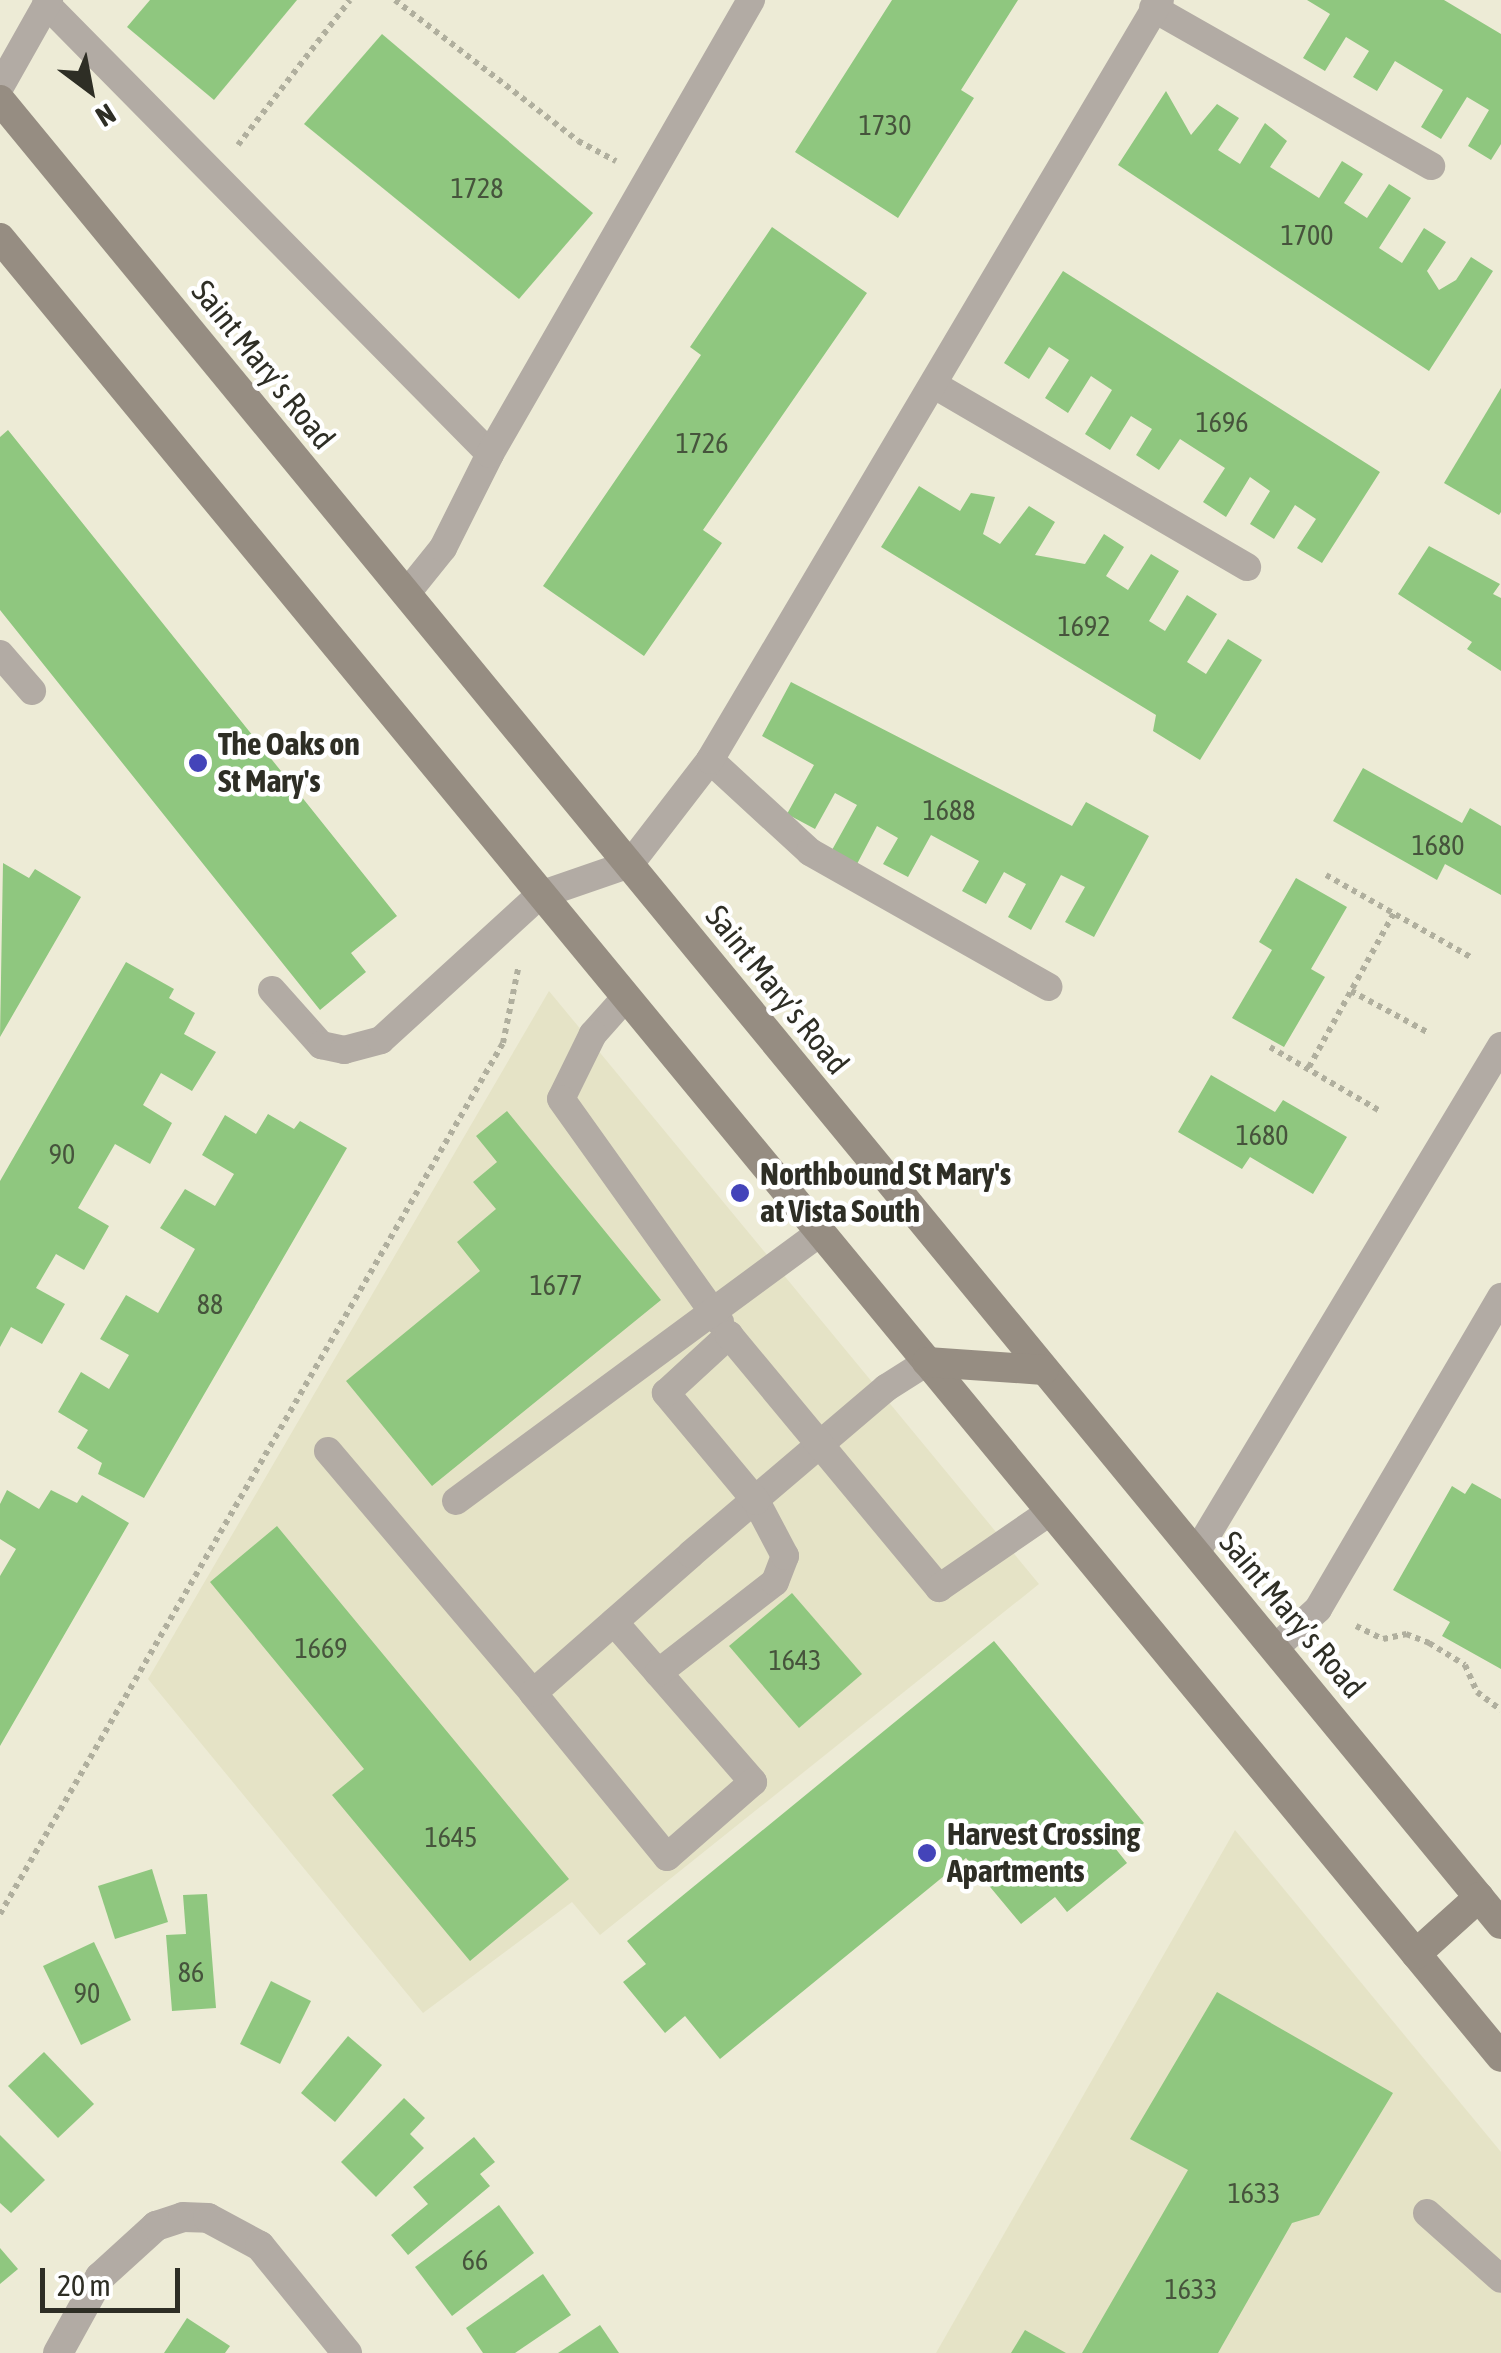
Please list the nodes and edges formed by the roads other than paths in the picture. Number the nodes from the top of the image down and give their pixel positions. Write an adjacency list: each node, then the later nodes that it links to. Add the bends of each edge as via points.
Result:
1 (751, 0): 9 (lane)
2 (47, 2): 4 (lane); 9 (lane)
3 (1157, 4): 6 (lane); 8 (lane)
4 (0, 88)
5 (0, 100): 11 (main road, Saint Mary’s Road)
6 (1432, 166)
7 (0, 238): 16 (main road)
8 (936, 386): 10 (lane); 14 (lane)
9 (490, 454): 11 (lane, via 443,548)
10 (1247, 566)
11 (406, 594): 15 (main road, Saint Mary’s Road)
12 (0, 654): 13 (lane)
13 (32, 690)
14 (710, 760): 15 (lane); 17 (lane, via 810,852)
15 (630, 864): 16 (lane); 26 (main road, Saint Mary’s Road)
16 (540, 895): 18 (lane, via 381,1040 344,1050 321,1045); 19 (main road)
17 (1049, 987)
18 (272, 990)
19 (626, 997): 21 (main road); 23 (lane, via 593,1034 561,1099)
20 (1501, 1046): 32 (lane)
21 (821, 1232): 23 (lane); 25 (main road)
22 (1501, 1297): 34 (lane, via 1318,1609)
23 (711, 1308): 24 (lane); 29 (lane)
24 (729, 1336): 27 (lane); 30 (lane, via 666,1393)
25 (928, 1362): 26 (main road); 27 (lane); 31 (main road)
26 (1044, 1370): 32 (main road, Saint Mary’s Road)
27 (822, 1444): 30 (lane); 31 (lane, via 939,1588)
28 (328, 1451): 36 (lane)
29 (456, 1501)
30 (756, 1501): 33 (lane); 35 (lane, via 785,1556 775,1582)
31 (1051, 1511): 39 (main road)
32 (1196, 1554): 34 (main road, Saint Mary’s Road)
33 (614, 1622): 35 (lane); 36 (lane)
34 (1275, 1648): 37 (main road, Saint Mary’s Road)
35 (658, 1674): 36 (lane, via 753,1782 667,1856)
36 (533, 1693)
37 (1479, 1897): 38 (main road, Saint Mary’s Road); 39 (main road)
38 (1501, 1924)
39 (1416, 1954): 40 (main road)
40 (1501, 2057)
41 (1427, 2213): 42 (lane)
42 (1501, 2279)
43 (58, 2353): 44 (street, via 100,2276 156,2226 183,2217 208,2218 260,2246)
44 (347, 2353)

